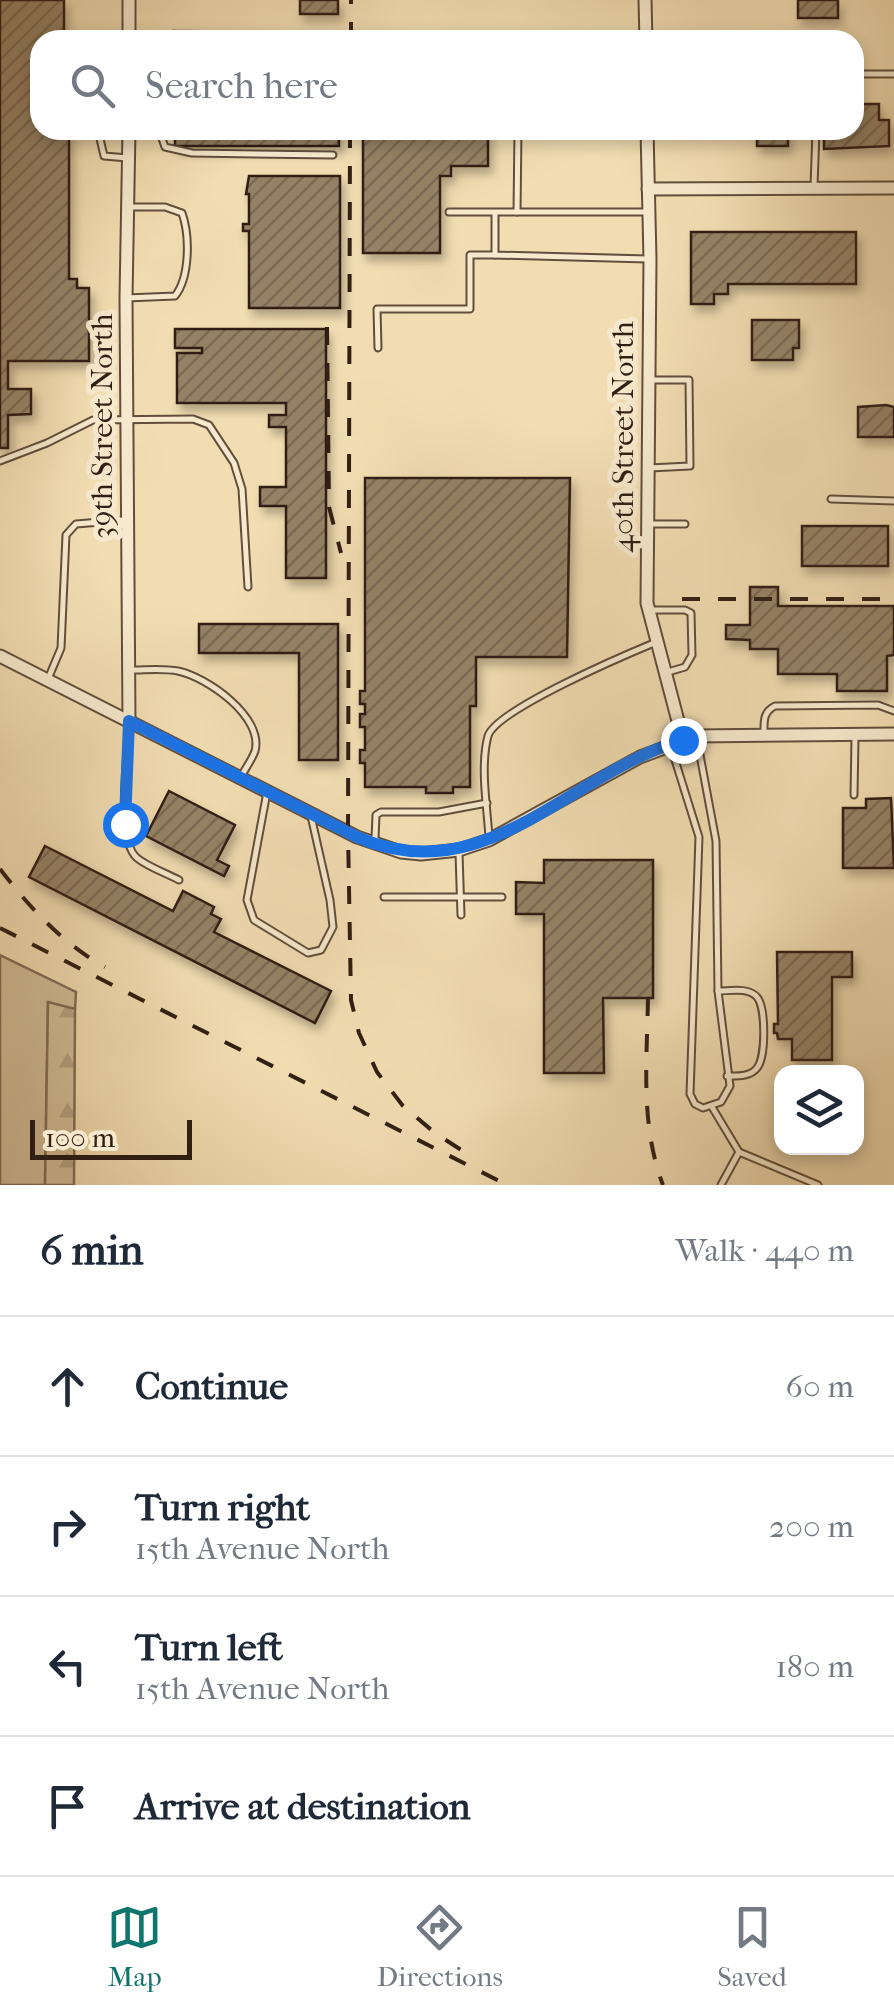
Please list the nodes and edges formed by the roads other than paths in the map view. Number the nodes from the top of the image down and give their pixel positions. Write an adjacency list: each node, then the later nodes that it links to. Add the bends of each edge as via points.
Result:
1 (129, 0): 3 (street)
2 (645, 0): 4 (street)
3 (129, 30)
4 (646, 30)
5 (864, 74): 6 (lane)
6 (894, 74)
7 (100, 140): 14 (lane, via 104,156)
8 (129, 140): 14 (street, 39th Street North)
9 (163, 140): 13 (lane, via 165,147 192,153)
10 (518, 140): 21 (lane)
11 (647, 140): 16 (street, 40th Street North)
12 (816, 140): 17 (lane)
13 (333, 155)
14 (129, 158): 18 (street, 39th Street North)
15 (894, 188): 17 (street)
16 (648, 189): 17 (street); 22 (street, 40th Street North)
17 (814, 189)
18 (128, 207): 25 (street, 39th Street North); 25 (lane, via 165,206 182,213 185,278 175,296)
19 (449, 212): 20 (lane)
20 (495, 212): 21 (lane); 23 (lane)
21 (517, 212): 22 (lane)
22 (649, 212): 24 (street, 40th Street North)
23 (495, 255): 24 (lane); 26 (lane, via 470,255 470,309 377,309)
24 (650, 259): 27 (street, 40th Street North)
25 (126, 298): 28 (street, 39th Street North)
26 (378, 348)
27 (649, 380): 30 (street, 40th Street North); 30 (lane, via 689,380 690,466)
28 (128, 419): 29 (lane, via 93,420); 33 (street, 39th Street North); 36 (lane, via 193,420 209,424 220,438 242,489)
29 (0, 461)
30 (649, 468): 34 (street, 40th Street North)
31 (831, 500): 32 (lane)
32 (894, 501)
33 (128, 520): 40 (street, 39th Street North); 42 (lane, via 69,528 61,648)
34 (648, 524): 35 (lane); 37 (street, 40th Street North)
35 (685, 524)
36 (248, 587)
37 (649, 610): 38 (street, 40th Street North); 41 (lane, via 691,613 692,655 685,666)
38 (657, 641): 41 (street, 40th Street North); 52 (lane, via 494,726 487,741)
39 (0, 656): 42 (street)
40 (128, 670): 44 (street, 39th Street North); 49 (lane, via 178,671 232,702 256,737)
41 (666, 673): 48 (street, 40th Street North)
42 (48, 679): 44 (street)
43 (894, 711): 47 (lane, via 775,706 765,716)
44 (129, 721): 49 (street); 57 (lane, via 127,846)
45 (855, 734): 46 (street); 47 (street); 51 (lane)
46 (894, 734)
47 (764, 736): 48 (street)
48 (683, 740): 54 (street); 62 (lane, via 716,841); 64 (lane, via 699,837 690,1094 695,1104)
49 (240, 779): 50 (street)
50 (268, 792): 53 (street); 53 (lane, via 247,900 254,920 308,952 321,950 332,927)
51 (854, 795)
52 (487, 803): 54 (lane); 55 (lane, via 382,812 376,815)
53 (310, 813): 55 (street)
54 (489, 840): 56 (street)
55 (374, 844): 56 (street, via 420,854)
56 (459, 850): 59 (lane)
57 (179, 880)
58 (384, 897): 59 (lane)
59 (460, 897): 60 (lane); 61 (lane)
60 (502, 898)
61 (461, 915)
62 (718, 990): 63 (lane); 63 (lane, via 752,994 762,1010 758,1067)
63 (726, 1076): 64 (lane, via 727,1095)
64 (712, 1106): 65 (lane)
65 (739, 1152): 66 (lane); 67 (lane)
66 (721, 1185)
67 (818, 1185)

